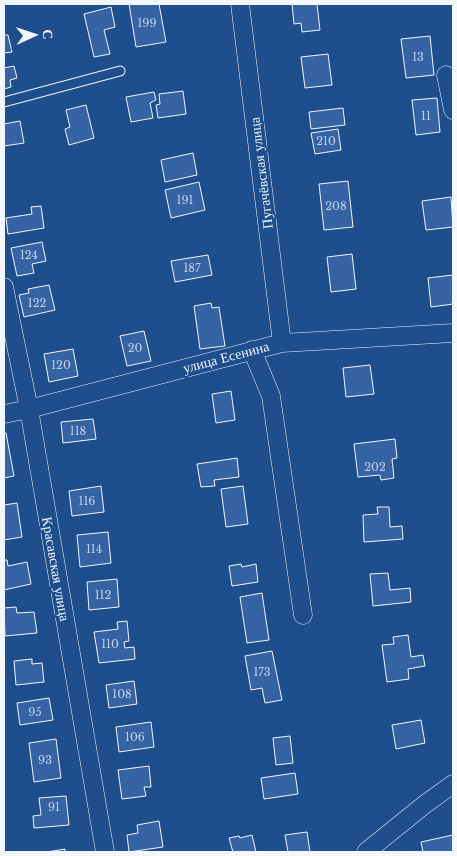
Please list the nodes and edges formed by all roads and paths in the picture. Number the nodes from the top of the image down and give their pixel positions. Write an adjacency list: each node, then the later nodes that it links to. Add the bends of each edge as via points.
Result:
1 (240, 4): 8 (street, Пугачёвская улица)
2 (120, 71): 4 (lane)
3 (446, 75): 5 (street)
4 (4, 102)
5 (453, 110)
6 (4, 287): 10 (street, Красавская улица)
7 (453, 333): 8 (street, улица Есенина)
8 (282, 342): 9 (street, улица Есенина)
9 (252, 350): 10 (street, улица Есенина); 12 (street, via 271,396)
10 (29, 410): 11 (street, улица Есенина); 14 (street, Красавская улица)
11 (4, 414)
12 (303, 615)
13 (453, 784): 15 (street)
14 (105, 852)
15 (366, 852)

